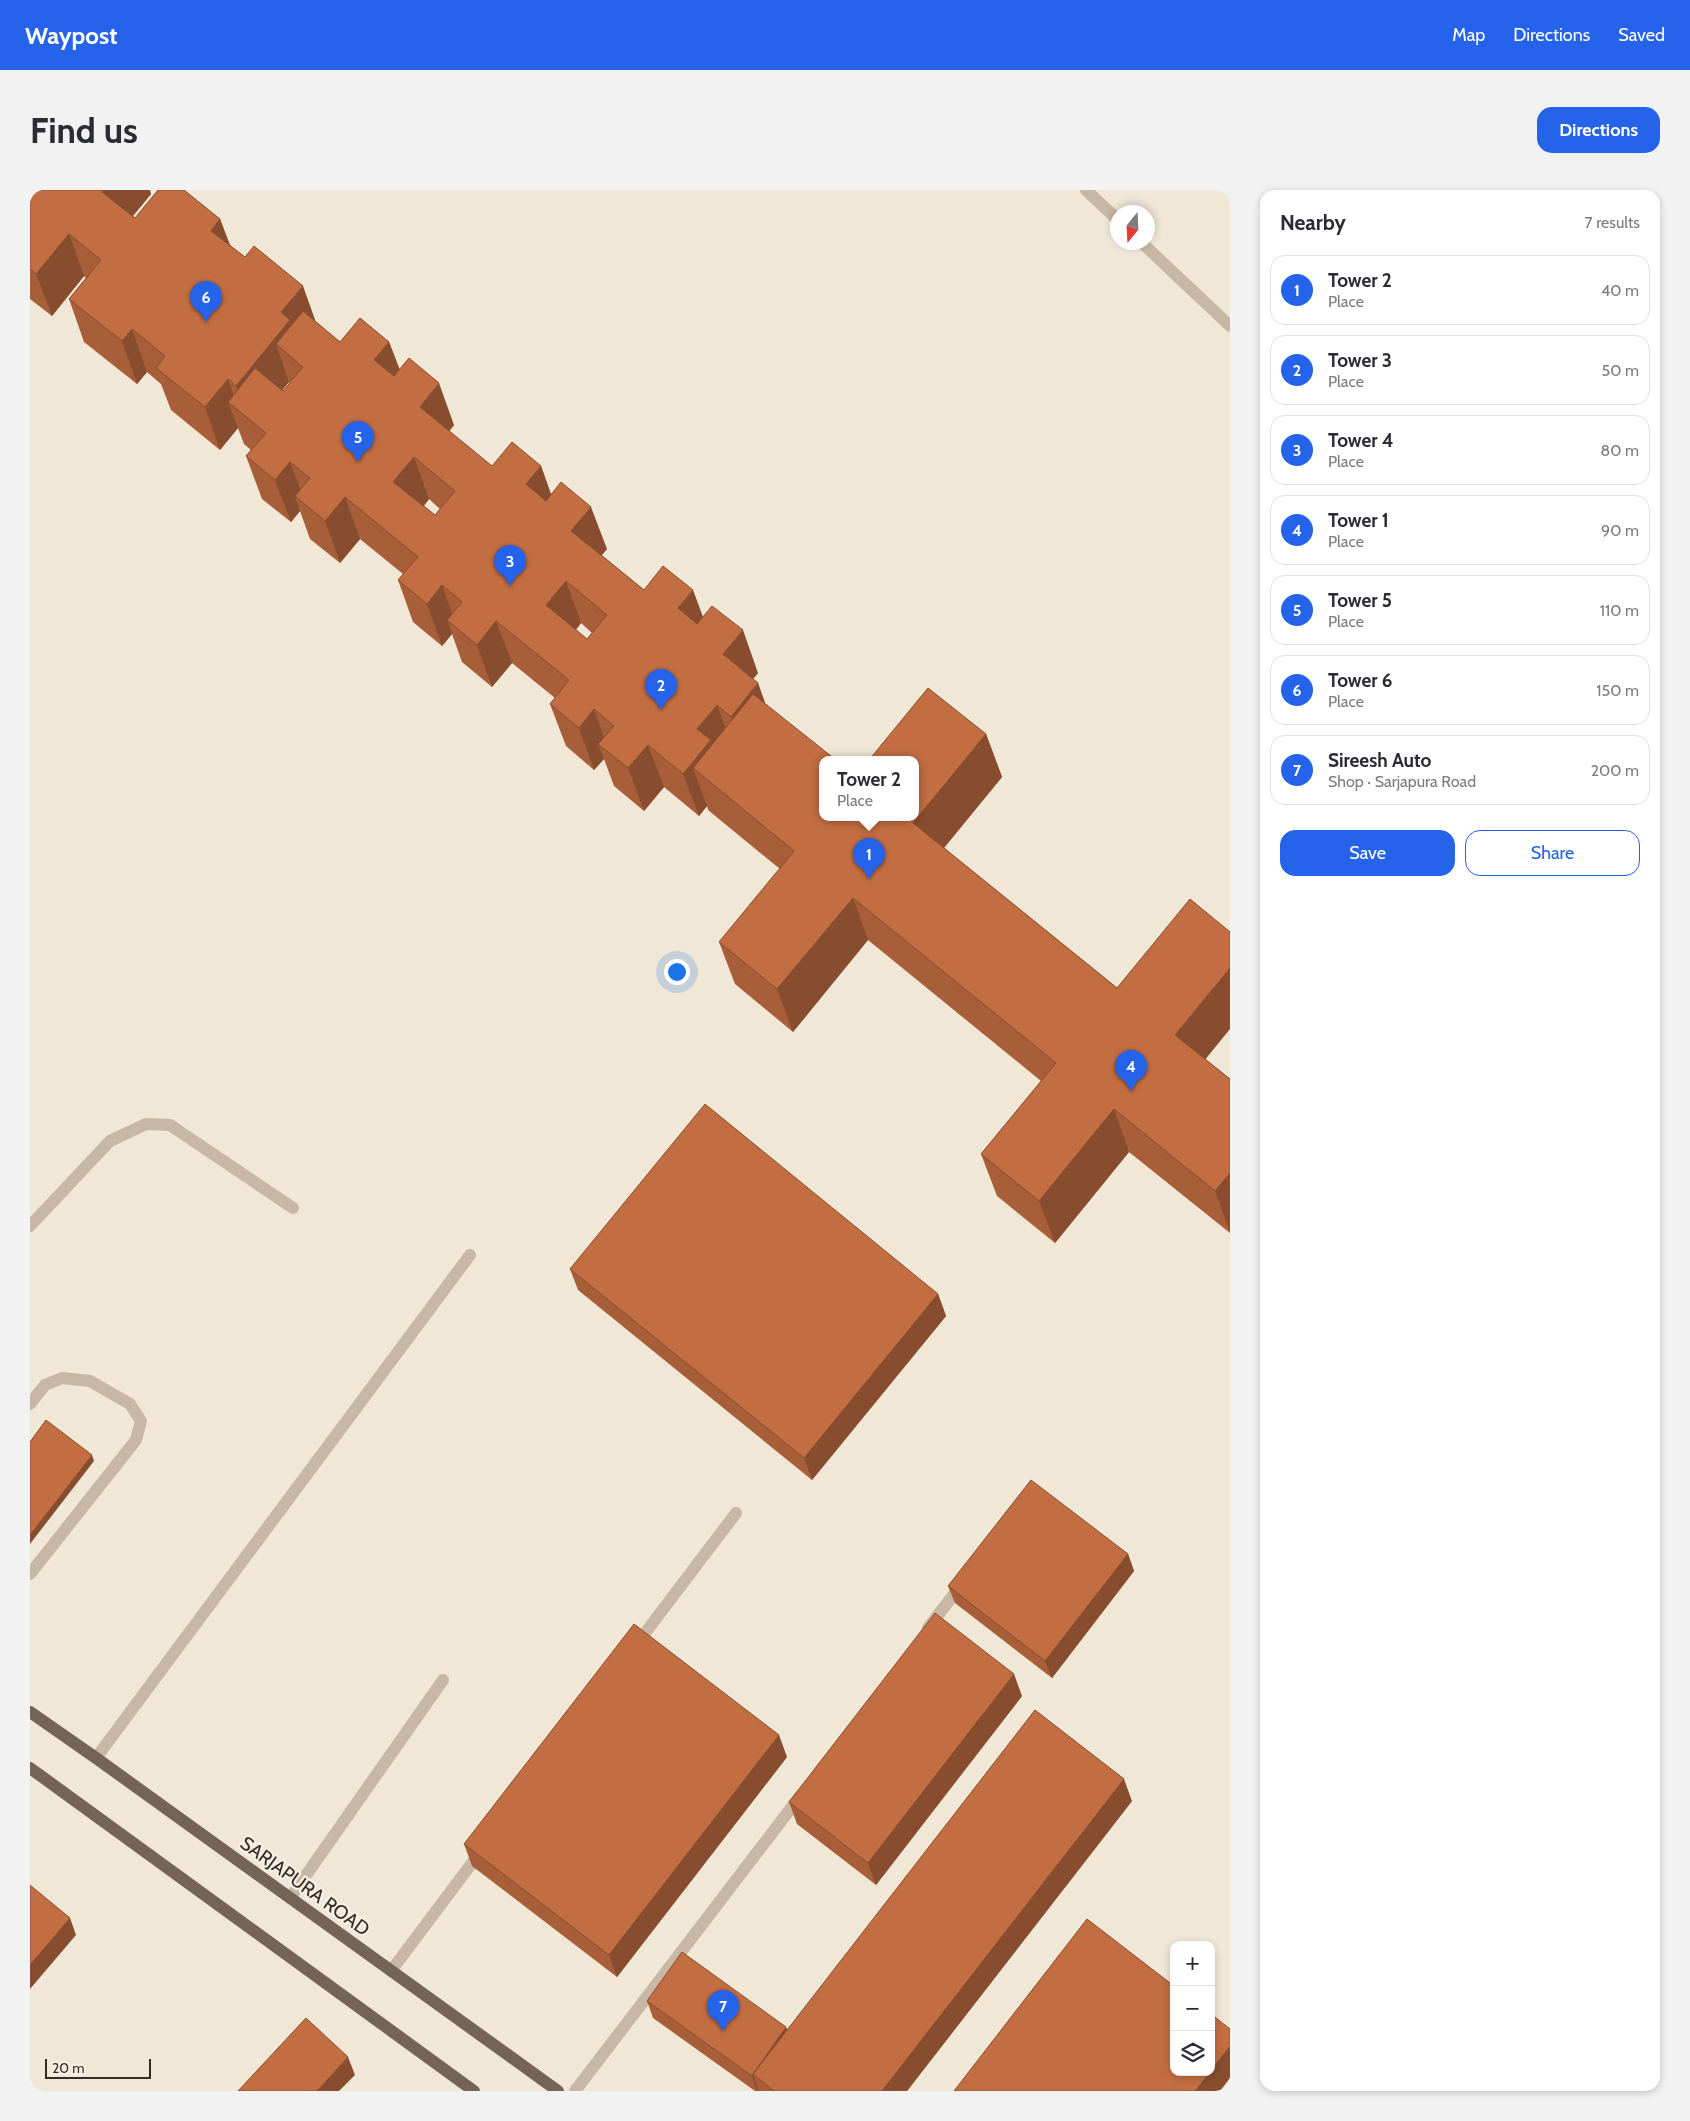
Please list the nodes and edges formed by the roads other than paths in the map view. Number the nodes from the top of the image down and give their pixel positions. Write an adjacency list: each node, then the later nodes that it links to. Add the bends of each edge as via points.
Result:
1 (1086, 190): 2 (street)
2 (1110, 212)
3 (1149, 250): 4 (street)
4 (1230, 326)
5 (293, 1208): 6 (street, via 170,1125 146,1124 110,1142)
6 (30, 1226)
7 (470, 1255): 16 (street)
8 (30, 1404): 11 (street, via 45,1385 62,1378 90,1381 130,1404 140,1421 136,1440)
9 (736, 1513): 13 (street)
10 (972, 1570): 12 (street)
11 (30, 1574)
12 (918, 1642)
13 (629, 1655)
14 (443, 1680): 20 (street)
15 (30, 1712): 16 (main road, SARJAPURA ROAD)
16 (96, 1758): 20 (main road, SARJAPURA ROAD)
17 (30, 1768): 22 (main road)
18 (810, 1784): 24 (street)
19 (486, 1844): 21 (street)
20 (290, 1898): 21 (main road, SARJAPURA ROAD)
21 (391, 1971): 23 (main road, SARJAPURA ROAD)
22 (474, 2091)
23 (558, 2091)
24 (575, 2091)

